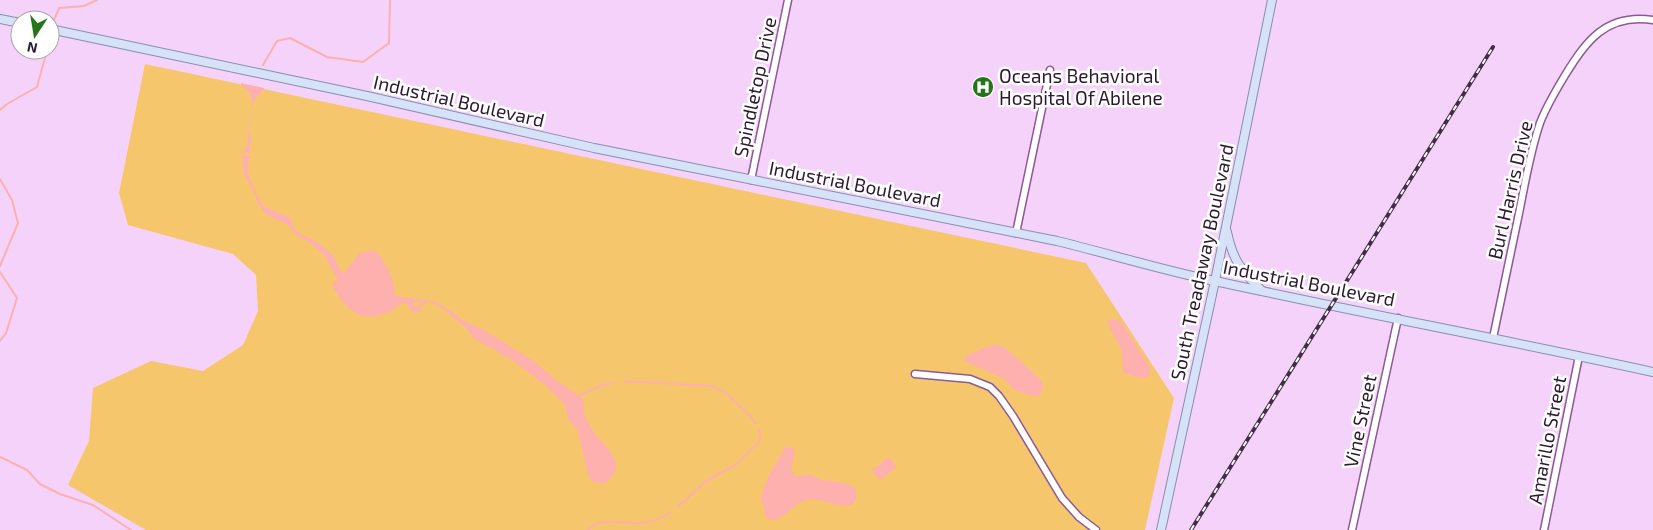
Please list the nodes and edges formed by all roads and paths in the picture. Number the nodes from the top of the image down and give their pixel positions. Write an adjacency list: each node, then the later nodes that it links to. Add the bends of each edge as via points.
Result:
1 (788, 0): 6 (street, Spindletop Drive)
2 (1272, 0): 7 (main road, South Treadaway Boulevard)
3 (1653, 20): 12 (street, Burl Harris Drive, via 1626,20 1595,35 1579,52 1546,108 1536,135)
4 (60, 32): 6 (main road, Industrial Boulevard)
5 (1050, 70): 8 (street)
6 (751, 180): 8 (main road, Industrial Boulevard)
7 (1226, 229): 9 (main road, South Treadaway Boulevard); 10 (main road, via 1234,258)
8 (1016, 233): 9 (main road, Industrial Boulevard)
9 (1215, 281): 10 (main road, Industrial Boulevard); 17 (main road, South Treadaway Boulevard)
10 (1262, 291): 11 (main road, Industrial Boulevard)
11 (1398, 318): 12 (main road, Industrial Boulevard); 18 (street, Vine Street)
12 (1493, 338): 13 (main road, Industrial Boulevard)
13 (1579, 356): 14 (main road, Industrial Boulevard); 19 (street, Amarillo Street)
14 (1653, 372)
15 (916, 374): 16 (street, via 970,379 990,387 1013,416 1062,498)
16 (1096, 530)
17 (1161, 530)
18 (1352, 530)
19 (1544, 530)

